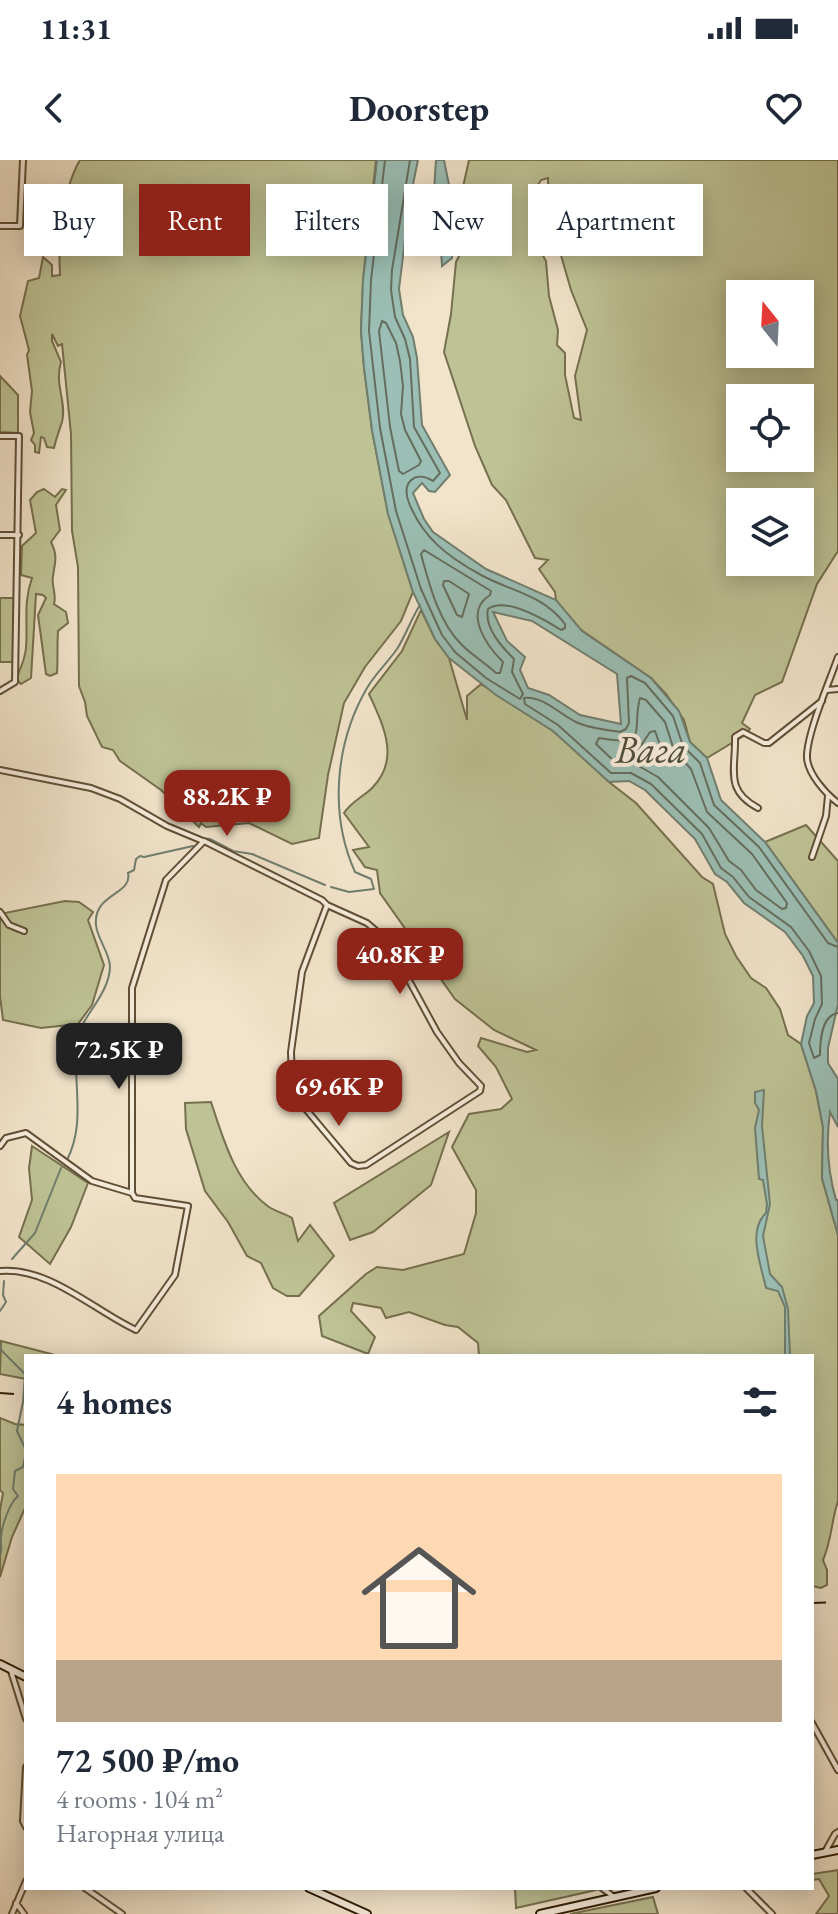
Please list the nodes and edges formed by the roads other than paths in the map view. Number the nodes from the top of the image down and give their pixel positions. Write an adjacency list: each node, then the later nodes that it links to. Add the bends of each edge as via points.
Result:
1 (23, 160): 2 (street, via 20,226)
2 (0, 226)
3 (0, 436): 5 (street, via 19,436)
4 (0, 535): 5 (street)
5 (19, 535): 9 (street, via 15,682)
6 (838, 657): 8 (street)
7 (838, 689): 8 (street)
8 (827, 690): 10 (street)
9 (0, 691)
10 (822, 701): 12 (street, via 807,759); 14 (street, via 769,743 743,732 735,737 734,782 744,801)
11 (0, 770): 15 (street, via 91,788)
12 (828, 796): 13 (street); 16 (street)
13 (838, 803)
14 (758, 808)
15 (204, 841): 17 (street); 21 (street, via 166,880 132,988)
16 (812, 857)
17 (327, 905): 17 (street, via 367,923 387,940 437,1032 481,1086 366,1165 351,1163 299,1101 292,1082 302,972)
18 (0, 912): 19 (street, via 9,925)
19 (24, 931)
20 (0, 1146): 21 (street, via 6,1138 26,1133 92,1181)
21 (132, 1193): 22 (street, via 135,1198 188,1206 175,1275 136,1330 49,1281)
22 (0, 1271)
23 (0, 1664): 24 (main road)
24 (10, 1669): 25 (main road); 26 (street)
25 (24, 1675)
26 (24, 1713)
27 (814, 1727): 28 (street)
28 (838, 1770)
29 (24, 1803): 30 (street)
30 (24, 1823)
31 (838, 1832): 33 (street)
32 (838, 1850): 33 (main road)
33 (825, 1852): 34 (main road)
34 (814, 1855)
35 (24, 1885): 42 (street)
36 (88, 1890): 45 (street)
37 (313, 1890): 46 (main road)
38 (605, 1890): 41 (street)
39 (647, 1890): 41 (main road)
40 (748, 1890): 48 (street)
41 (614, 1897): 47 (main road)
42 (16, 1903): 43 (street); 44 (street)
43 (12, 1914)
44 (24, 1914)
45 (122, 1914)
46 (367, 1914)
47 (540, 1914)
48 (772, 1914)

